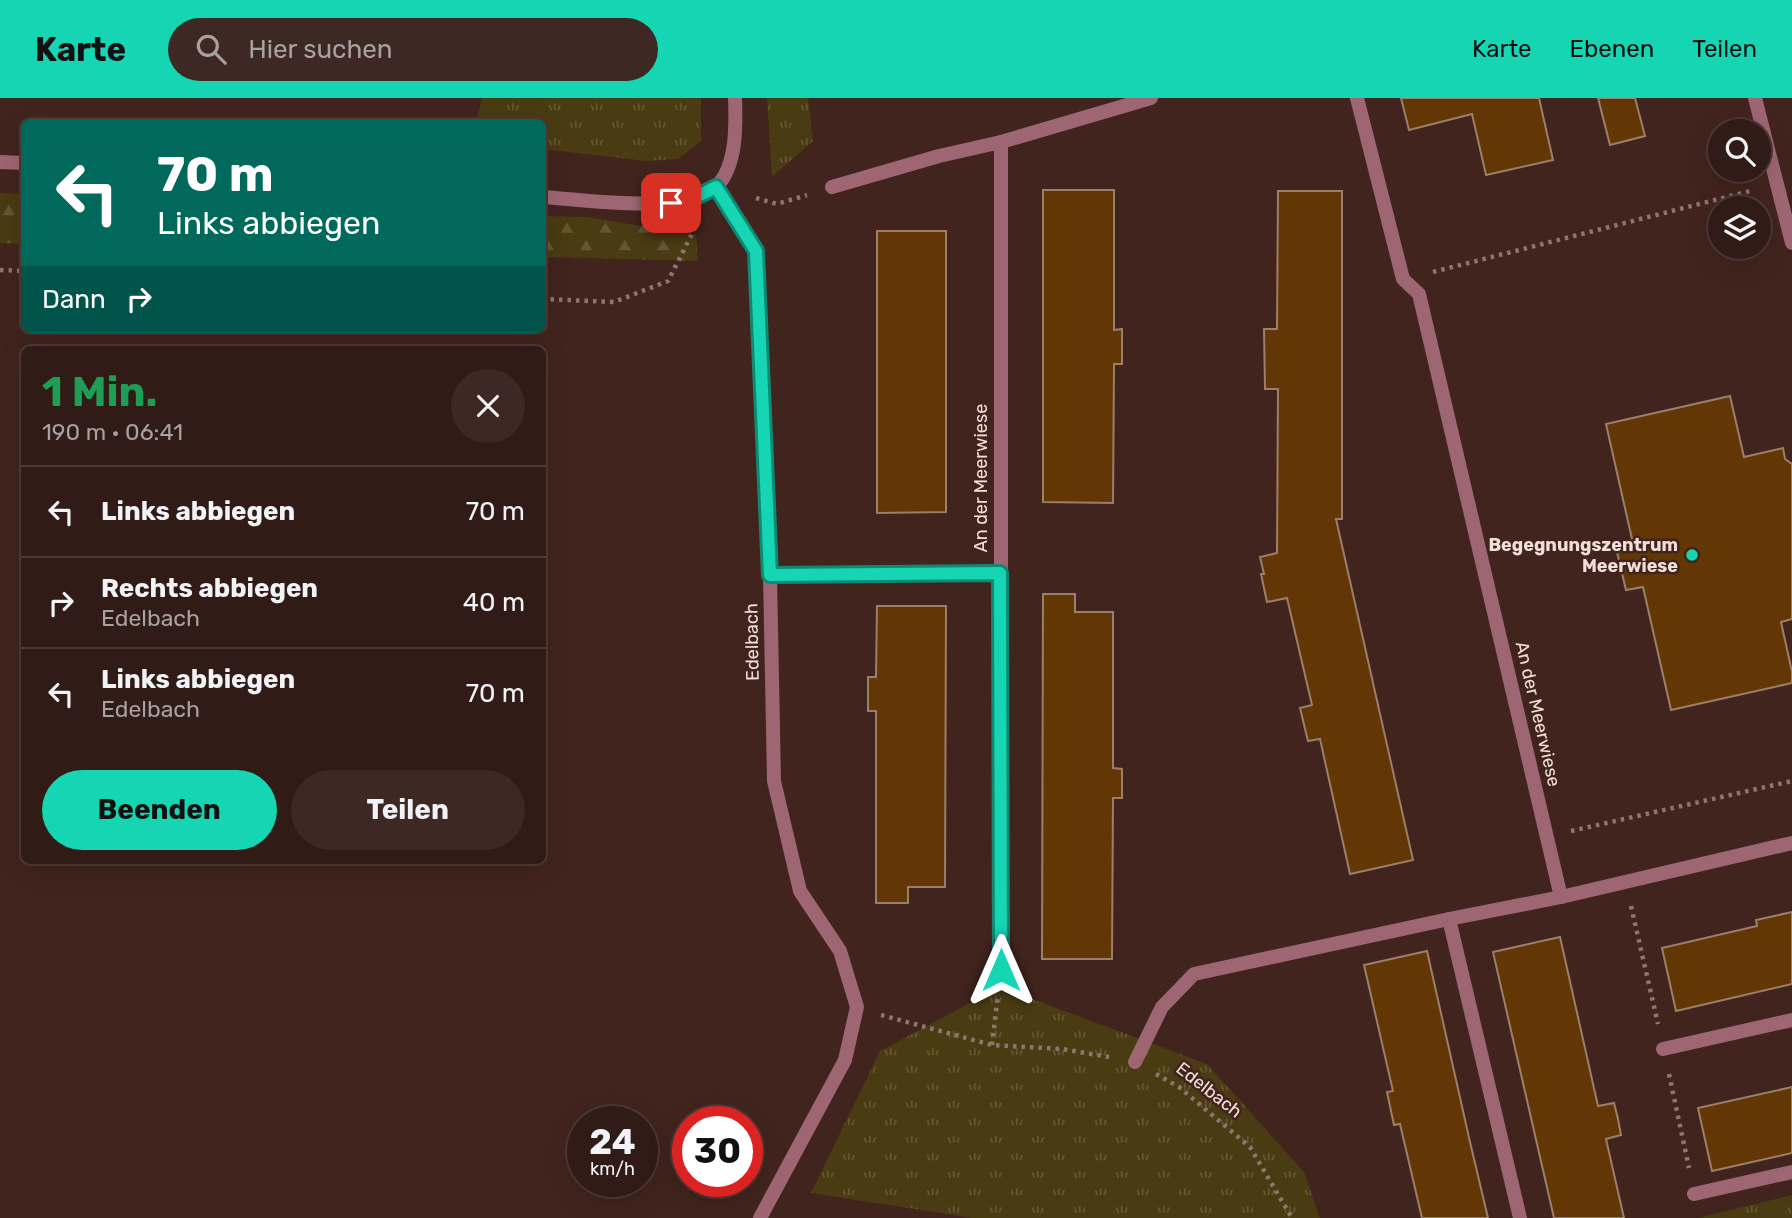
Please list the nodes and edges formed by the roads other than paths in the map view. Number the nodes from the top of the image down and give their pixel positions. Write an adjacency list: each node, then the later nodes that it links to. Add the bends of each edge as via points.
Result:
1 (735, 98): 8 (street, via 736,127 729,164)
2 (1151, 98): 5 (street)
3 (1357, 98): 15 (street, An der Meerwiese, via 1403,279 1419,294)
4 (1755, 98): 11 (street)
5 (1001, 142): 9 (street); 12 (street, An der Meerwiese)
6 (0, 162): 7 (street)
7 (21, 163)
8 (716, 187): 10 (street, via 688,201 653,204); 13 (street, Edelbach, via 756,251)
9 (832, 187)
10 (546, 197)
11 (1792, 243)
12 (1000, 573): 13 (street); 17 (street, An der Meerwiese)
13 (770, 575): 23 (street, Edelbach, via 774,781 800,891 839,951 857,1007 845,1060)
14 (1792, 843): 15 (street)
15 (1561, 897): 16 (street)
16 (1449, 919): 20 (street, via 1195,974 1162,1007); 24 (street)
17 (1001, 970)
18 (1792, 1020): 19 (street)
19 (1663, 1049)
20 (1135, 1062)
21 (1792, 1172): 22 (street)
22 (1695, 1194)
23 (760, 1218)
24 (1520, 1218)

